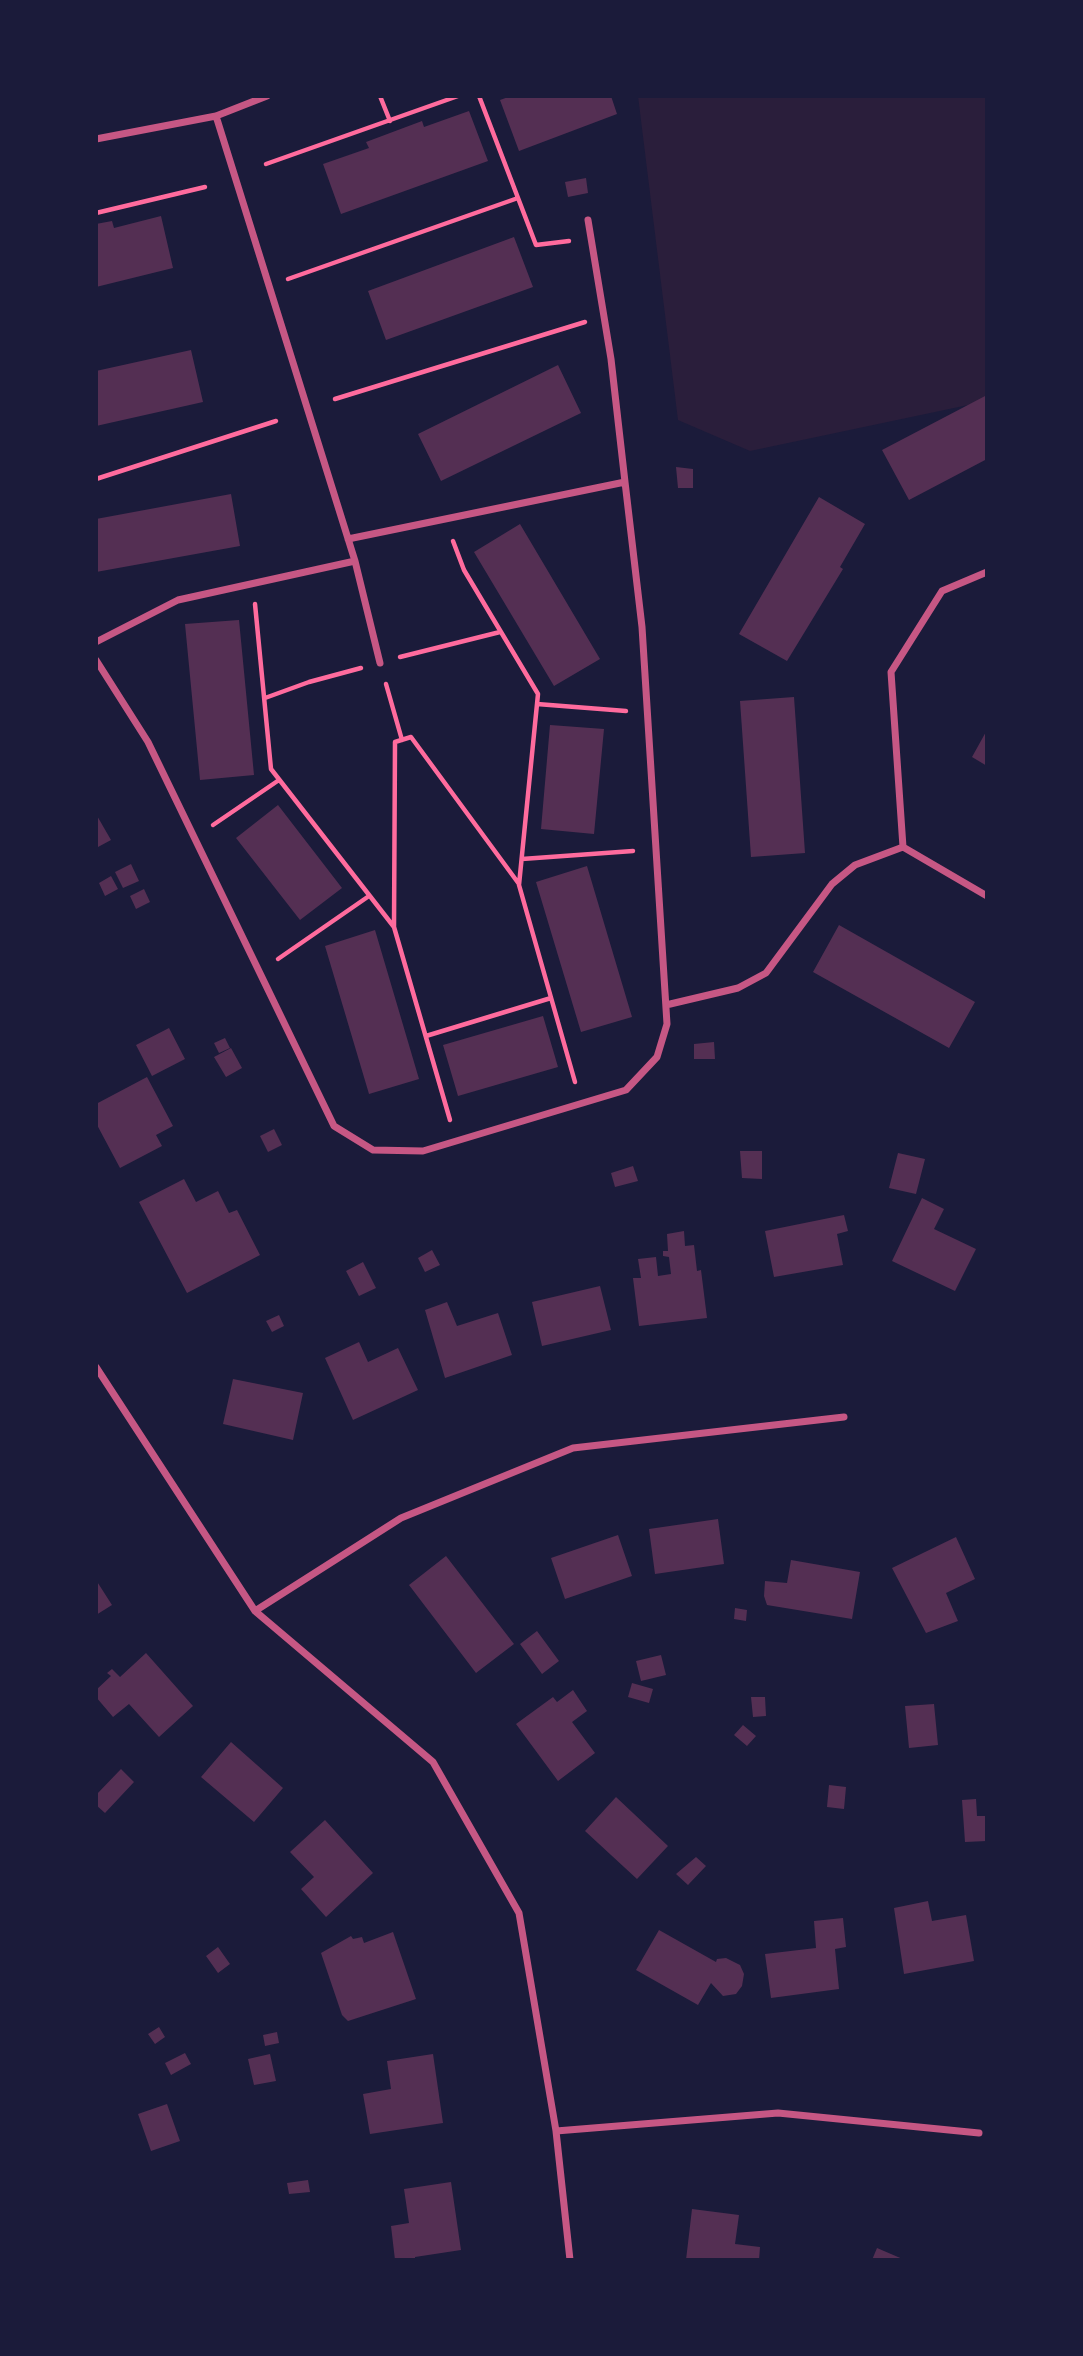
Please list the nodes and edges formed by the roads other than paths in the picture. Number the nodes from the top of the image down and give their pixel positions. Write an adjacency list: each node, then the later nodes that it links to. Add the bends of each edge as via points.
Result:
1 (267, 96): 2 (street)
2 (216, 116): 3 (street); 6 (street)
3 (96, 139)
4 (588, 220): 5 (street)
5 (625, 482): 6 (street); 14 (street, via 642,626)
6 (348, 539): 7 (street)
7 (355, 561): 9 (street, via 178,600); 11 (street)
8 (987, 572): 12 (street, via 942,591 891,672)
9 (96, 642)
10 (96, 660): 14 (street, via 148,742 334,1126 373,1150 423,1151 626,1090 656,1057 667,1024)
11 (380, 663)
12 (903, 848): 13 (street); 14 (street, via 855,865 832,884 766,972 738,988)
13 (987, 895)
14 (666, 1005)
15 (96, 1367): 17 (street)
16 (844, 1418): 17 (street, via 573,1448 401,1518)
17 (254, 1611): 18 (street, via 433,1762 519,1913)
18 (556, 2131): 19 (street, via 778,2113); 20 (street)
19 (979, 2133)
20 (570, 2260)

